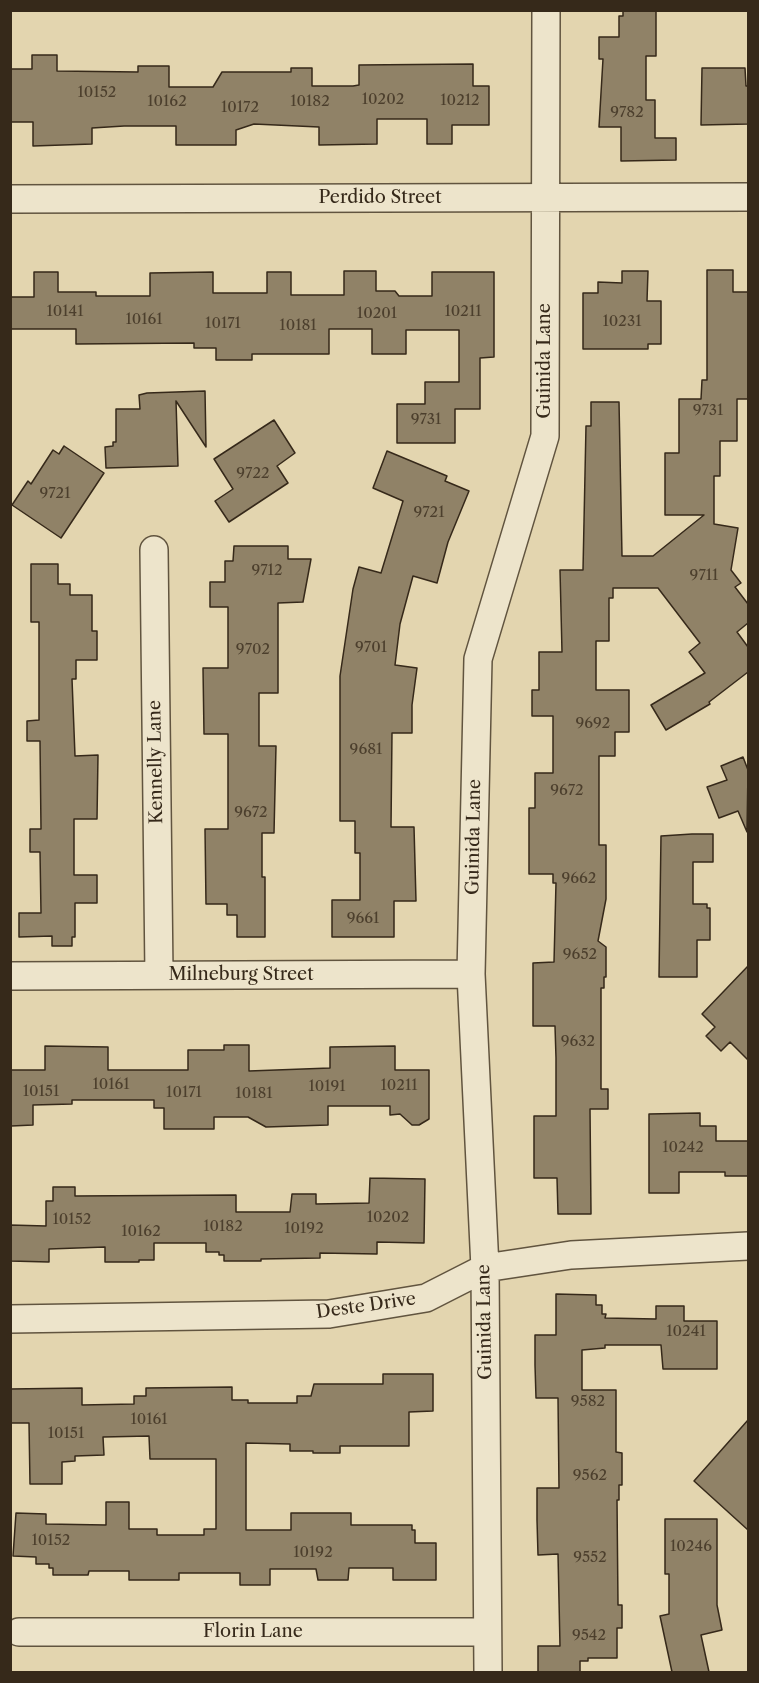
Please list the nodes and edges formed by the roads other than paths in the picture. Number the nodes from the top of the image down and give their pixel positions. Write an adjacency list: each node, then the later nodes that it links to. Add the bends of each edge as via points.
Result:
1 (546, 10): 3 (street, Guinida Lane)
2 (748, 197): 3 (street, Perdido Street)
3 (545, 198): 4 (street, Perdido Street); 6 (street, Guinida Lane, via 545,436 478,659)
4 (10, 199)
5 (154, 550): 7 (street, Kennelly Lane)
6 (471, 974): 7 (street, Milneburg Street); 10 (street, Guinida Lane)
7 (159, 975): 8 (street, Milneburg Street)
8 (10, 976)
9 (748, 1246): 10 (street, Deste Drive, via 571,1254)
10 (484, 1268): 11 (street, Deste Drive, via 426,1298 329,1314); 13 (street, Guinida Lane)
11 (10, 1318)
12 (19, 1632): 13 (street, Florin Lane)
13 (487, 1632): 14 (street, Guinida Lane)
14 (488, 1672)

